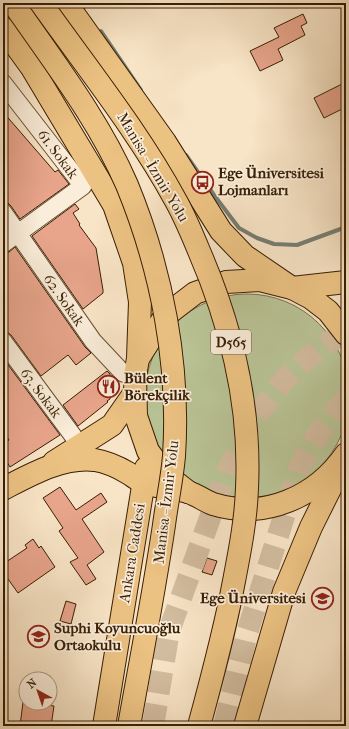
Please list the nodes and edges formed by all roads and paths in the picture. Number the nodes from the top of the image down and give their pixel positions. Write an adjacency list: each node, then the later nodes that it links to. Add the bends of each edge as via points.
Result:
1 (13, 3): 26 (main road, Manisa - İzmir Yolu, bridge, via 99,130 126,185 141,225 165,316 175,408 174,457 157,571)
2 (41, 3): 27 (main road, Manisa - İzmir Yolu / D565, bridge, via 150,156 177,202 208,271 232,346 241,387 247,434 247,488 242,542 224,633)
3 (66, 3): 11 (main road, via 166,142 221,231 245,256)
4 (3, 28): 5 (main road)
5 (12, 56): 14 (main road, via 32,68 114,205 134,263 140,302)
6 (3, 83): 8 (street, 61. Sokak, via 82,186)
7 (3, 212): 8 (street, 62. Sokak)
8 (18, 233): 9 (street, 61. Sokak); 14 (street, 62. Sokak, via 93,340 123,373)
9 (3, 244)
10 (346, 282): 11 (main road)
11 (292, 288): 12 (main road, via 328,311); 14 (main road, via 260,280 226,282 195,293 165,316)
12 (346, 334)
13 (3, 341): 15 (street, 63. Sokak)
14 (136, 376): 15 (main road, via 112,425); 16 (main road, via 136,416)
15 (80, 444): 19 (main road)
16 (148, 451): 20 (main road, Ankara Caddesi); 23 (main road, via 165,474)
17 (346, 454): 24 (main road, via 338,466 318,485)
18 (346, 458): 22 (main road)
19 (42, 470): 20 (main road, via 68,461 93,460 109,463); 21 (main road)
20 (144, 482): 23 (main road); 25 (main road, Ankara Caddesi)
21 (5, 484)
22 (338, 484): 24 (street); 28 (main road, via 311,527 284,592)
23 (188, 492): 24 (main road, via 214,504 241,509 269,507)
24 (295, 499)
25 (104, 726)
26 (129, 726)
27 (199, 726)
28 (245, 726)

